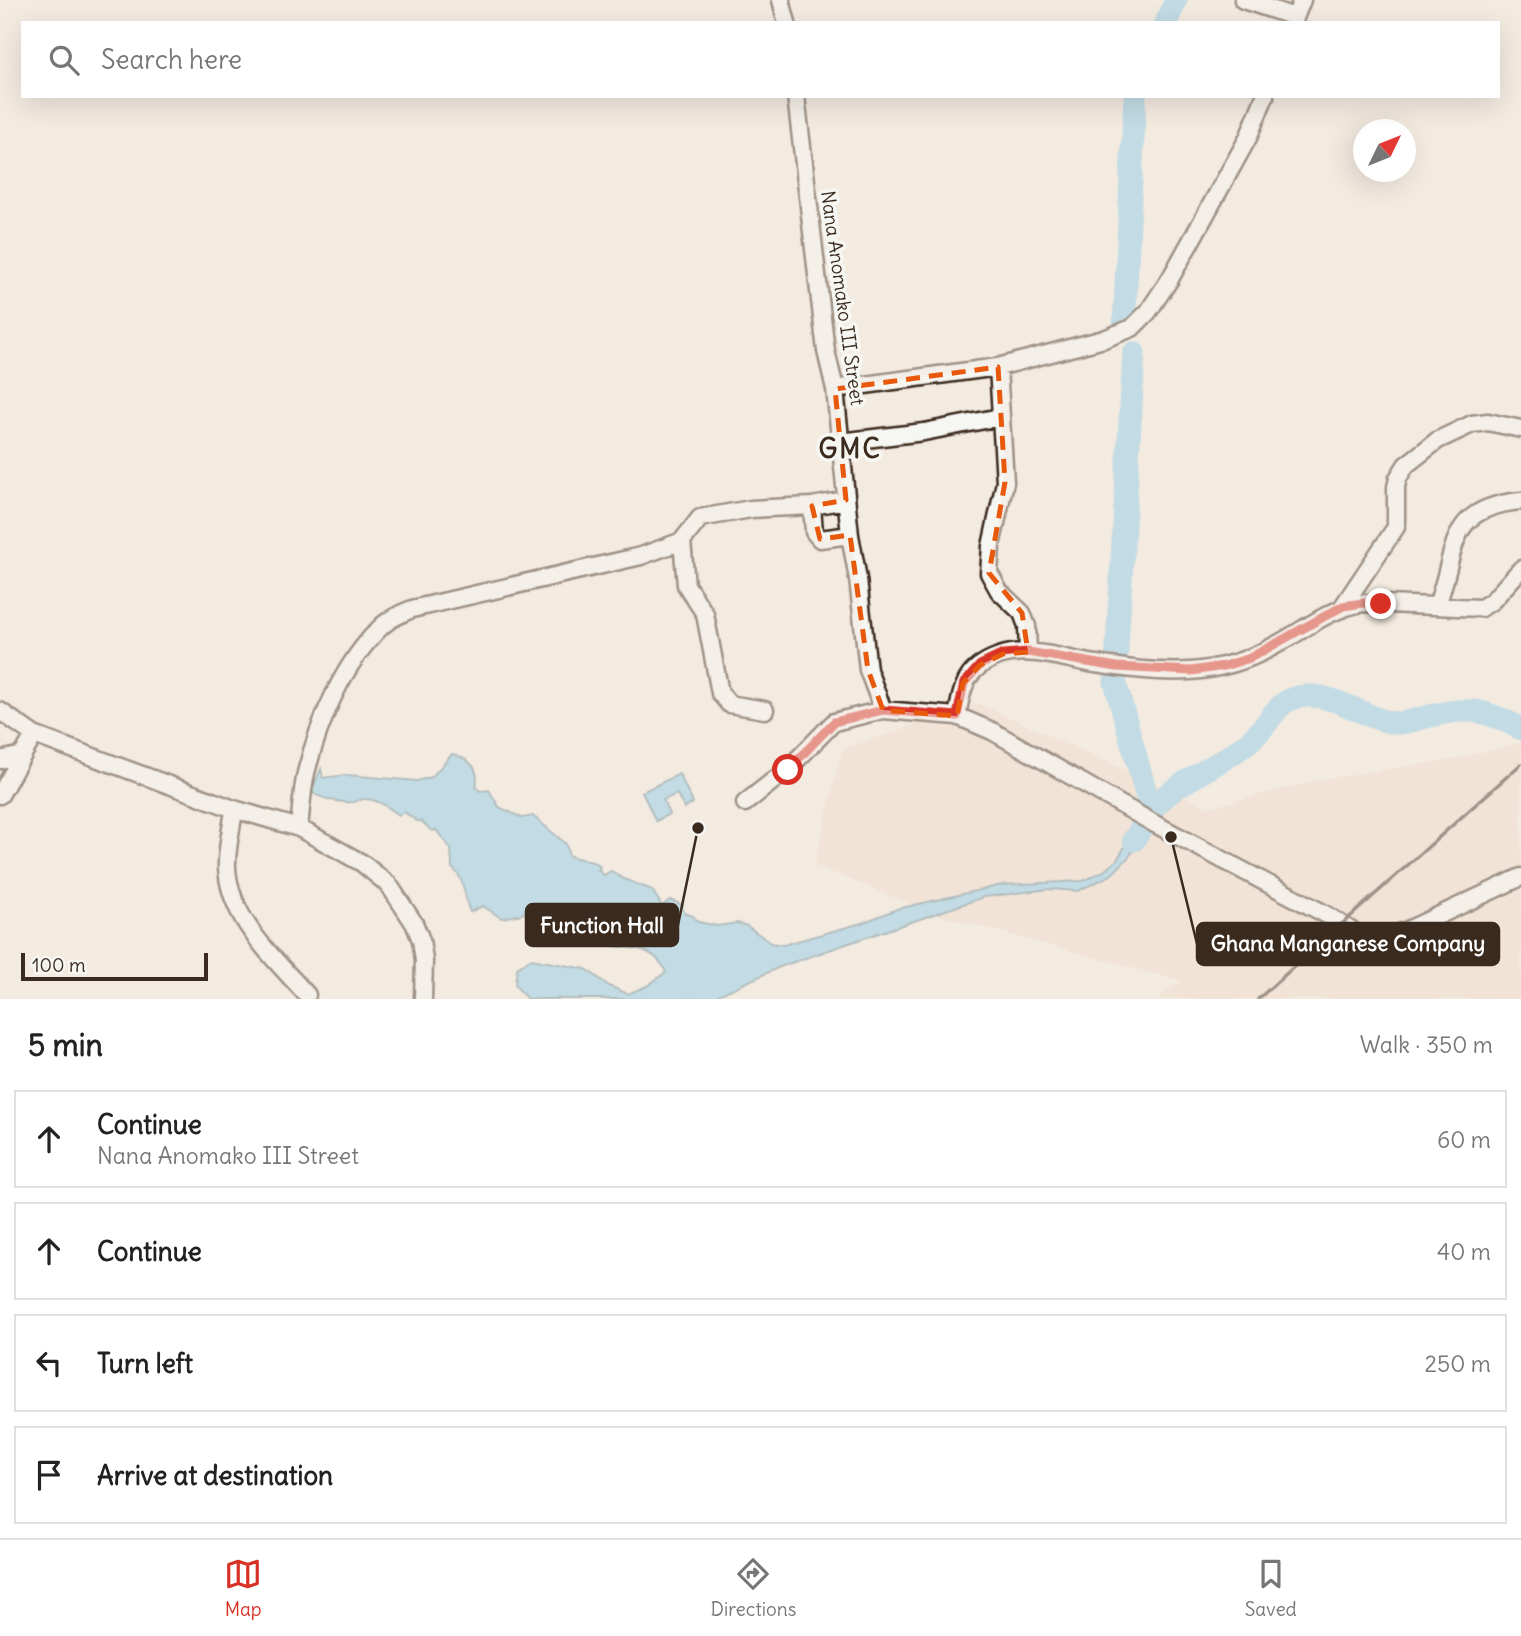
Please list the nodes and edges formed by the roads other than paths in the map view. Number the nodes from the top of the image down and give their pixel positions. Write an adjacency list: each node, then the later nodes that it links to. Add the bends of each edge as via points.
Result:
1 (781, 0): 5 (street)
2 (1242, 0): 4 (street)
3 (1302, 0): 4 (street)
4 (1294, 20)
5 (786, 21)
6 (796, 98): 9 (street, Nana Anomako III Street, via 826,351)
7 (1264, 98): 8 (street, via 1205,217 1142,320 1104,339)
8 (998, 367): 9 (street); 10 (street)
9 (835, 389): 12 (street, Nana Anomako III Street)
10 (1000, 417): 12 (street); 21 (street, via 1005,482 992,535 989,573 1021,613 1027,626)
11 (1521, 429): 19 (street, via 1488,422 1472,424 1438,440 1406,465 1396,487 1396,527)
12 (840, 442): 13 (street, Nana Anomako III Street)
13 (846, 500): 15 (street); 16 (street, Nana Anomako III Street)
14 (1521, 501): 20 (street, via 1466,520)
15 (812, 506): 16 (street, via 817,537); 17 (street, via 751,509 700,518)
16 (850, 536): 23 (street, Nana Anomako III Street, via 868,670)
17 (682, 541): 22 (street, via 686,585 705,614 720,693 729,704); 32 (street, via 591,569 412,609 384,624 345,675 322,720 305,775)
18 (1521, 569): 20 (street, via 1485,606 1475,610)
19 (1343, 606): 20 (street); 21 (street, via 1250,658 1202,669 1117,667)
20 (1437, 606)
21 (1028, 652): 25 (street, via 1003,654 980,665 964,683)
22 (765, 710)
23 (883, 710): 25 (street); 30 (street, via 834,722 788,770)
24 (0, 711): 26 (street)
25 (957, 716): 33 (street, via 978,723 1372,944)
26 (34, 735): 27 (street); 31 (street)
27 (23, 755): 28 (street); 29 (street)
28 (0, 760)
29 (0, 794)
30 (745, 803)
31 (234, 809): 32 (street); 34 (street, via 227,867 232,896 243,920)
32 (299, 828): 35 (street, via 362,863 403,903 421,940)
33 (1521, 877)
34 (307, 995)
35 (423, 999)

